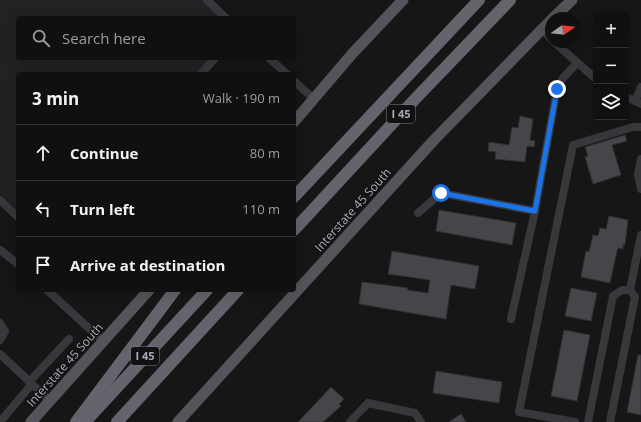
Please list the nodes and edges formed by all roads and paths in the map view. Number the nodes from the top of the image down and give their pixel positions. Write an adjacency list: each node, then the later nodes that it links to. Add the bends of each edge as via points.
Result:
1 (207, 0): 7 (street)
2 (403, 0): 21 (main road)
3 (479, 0): 27 (highway, I 45)
4 (510, 0): 32 (highway, I 45)
5 (572, 0): 6 (main road, Interstate 45 South)
6 (559, 12)
7 (224, 16)
8 (545, 26): 9 (main road, Interstate 45 South)
9 (542, 29): 10 (street); 55 (main road, Interstate 45 South, via 434,140)
10 (545, 32)
11 (561, 48): 14 (street)
12 (213, 60): 15 (street)
13 (272, 60): 16 (street)
14 (577, 63): 17 (street); 29 (street, via 557,89)
15 (203, 72)
16 (285, 72)
17 (593, 76)
18 (296, 83): 21 (street)
19 (641, 87): 22 (street)
20 (629, 98): 22 (street)
21 (314, 99): 23 (main road)
22 (638, 103)
23 (296, 120)
24 (641, 127): 58 (street, via 632,127 573,145 519,412)
25 (641, 159): 26 (street, via 638,174)
26 (641, 189)
27 (296, 195)
28 (0, 200): 31 (street)
29 (535, 211): 30 (street, via 441,193); 42 (street)
30 (418, 213)
31 (16, 215)
32 (296, 228)
33 (641, 239): 36 (street)
34 (0, 250): 35 (street)
35 (16, 262)
36 (630, 290): 59 (street, via 622,290 614,296); 60 (street, via 635,297)
37 (49, 292): 46 (street)
38 (147, 292): 46 (main road, Interstate 45 South)
39 (174, 292): 52 (highway)
40 (205, 292): 53 (highway, I 45)
41 (236, 292): 54 (highway, I 45)
42 (511, 319)
43 (0, 323): 45 (street, via 5,330)
44 (69, 339): 48 (street)
45 (0, 340)
46 (104, 342): 49 (main road, Interstate 45 South)
47 (0, 354): 48 (street)
48 (31, 383): 49 (street); 50 (street)
49 (50, 401): 51 (main road, Interstate 45 South)
50 (0, 422)
51 (31, 422)
52 (76, 422)
53 (85, 422)
54 (117, 422)
55 (178, 422)
56 (350, 422): 57 (street, via 368,403 415,413)
57 (421, 422)
58 (575, 422)
59 (588, 422)
60 (610, 422)

